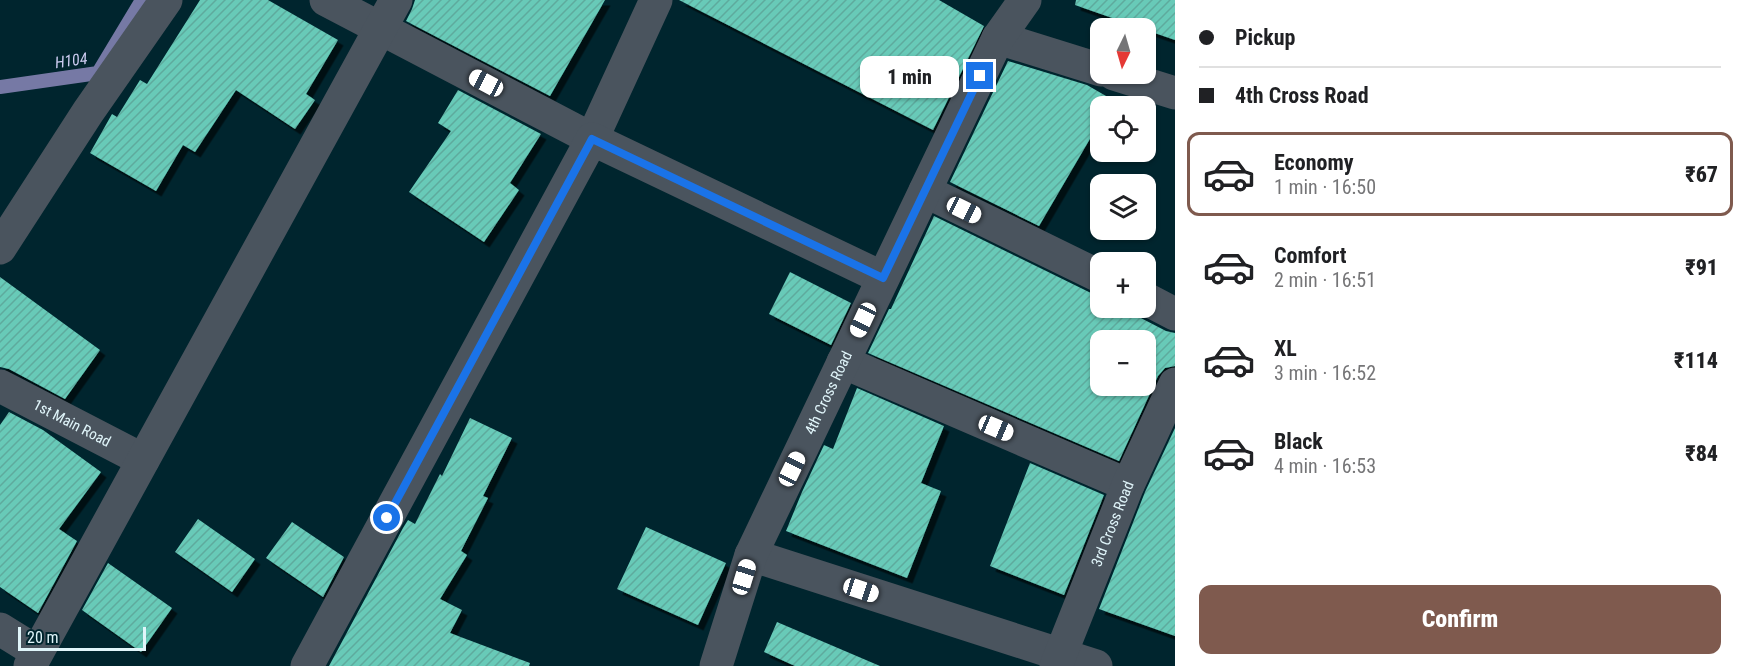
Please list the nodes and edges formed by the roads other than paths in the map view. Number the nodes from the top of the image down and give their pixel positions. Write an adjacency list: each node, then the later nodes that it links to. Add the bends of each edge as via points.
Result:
1 (165, 0): 12 (street)
2 (326, 0): 5 (street)
3 (657, 0): 10 (street)
4 (1025, 0): 6 (street, 4th Cross Road)
5 (388, 14): 10 (street); 20 (street)
6 (998, 38): 7 (street); 11 (street, 4th Cross Road)
7 (1090, 67)
8 (1146, 84): 9 (street)
9 (1175, 93)
10 (592, 139): 14 (street); 26 (street)
11 (925, 191): 13 (street); 14 (street, 4th Cross Road)
12 (0, 248)
13 (1090, 272)
14 (883, 278): 17 (street, 4th Cross Road)
15 (1156, 305): 16 (street)
16 (1175, 314)
17 (843, 362): 21 (street); 22 (street, 4th Cross Road)
18 (1175, 384): 21 (street, 3rd Cross Road)
19 (0, 386): 20 (street, 1st Main Road)
20 (143, 460): 24 (street)
21 (1128, 485): 25 (street, 3rd Cross Road)
22 (751, 555): 25 (street); 27 (street, 4th Cross Road)
23 (0, 629): 24 (street)
24 (33, 659)
25 (1058, 660): 28 (street)
26 (307, 666)
27 (716, 666)
28 (1096, 666)

